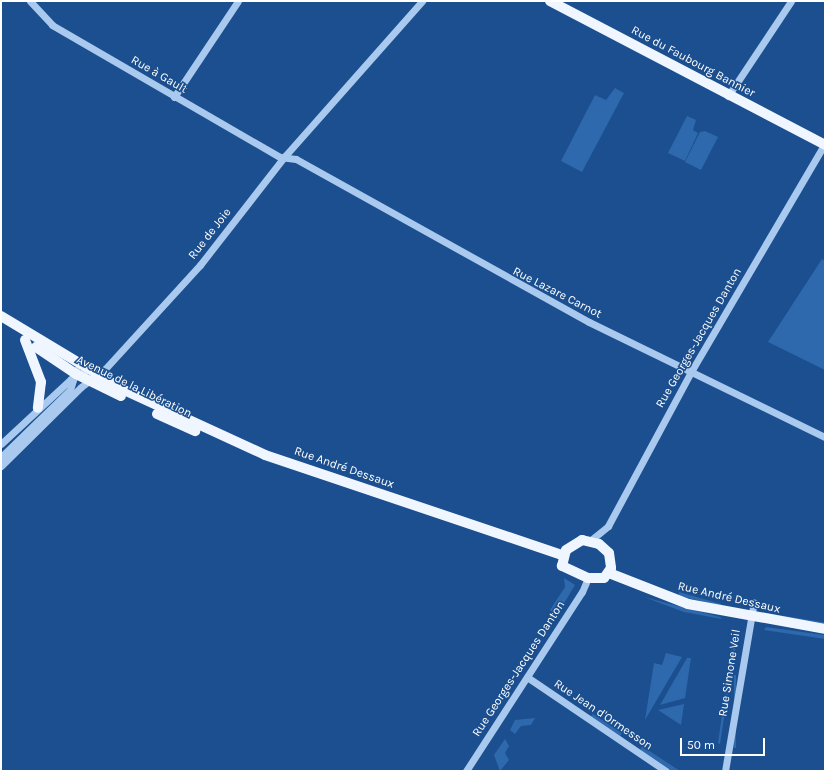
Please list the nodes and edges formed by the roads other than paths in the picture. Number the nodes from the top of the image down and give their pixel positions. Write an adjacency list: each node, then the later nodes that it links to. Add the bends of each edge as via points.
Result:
1 (30, 1): 7 (street, Rue à Gault, via 52,25)
2 (238, 1): 7 (street)
3 (422, 1): 9 (street, Rue de Joie)
4 (550, 1): 6 (main road, Rue du Faubourg Bannier)
5 (791, 1): 6 (street)
6 (728, 96): 8 (main road, Rue du Faubourg Bannier)
7 (174, 97): 9 (street, Rue à Gault)
8 (825, 145): 15 (street, Rue Georges-Jacques Danton)
9 (285, 156): 15 (street, Rue Lazare Carnot, via 394,213 513,283); 17 (street, Rue de Joie, via 200,265)
10 (1, 316): 13 (main road, Avenue de la Libération)
11 (1, 324): 12 (main road, Avenue de la Libération)
12 (25, 340): 16 (main road, Avenue de la Libération); 19 (main road, via 41,382)
13 (74, 363): 14 (main road, Avenue de la Libération); 16 (street)
14 (86, 370): 16 (street); 17 (main road, Avenue de la Libération)
15 (692, 370): 20 (street, Rue Lazare Carnot); 25 (street, Rue Georges-Jacques Danton, via 608,526)
16 (76, 374): 17 (main road, Avenue de la Libération); 19 (street); 23 (street, via 70,390)
17 (93, 379): 18 (main road, Avenue de la Libération); 22 (main road, Avenue de la Libération, via 179,424 243,450); 24 (street, Rue de Joie)
18 (124, 390): 22 (main road, Rue André Dessaux)
19 (38, 408): 21 (street)
20 (825, 437)
21 (1, 444)
22 (265, 455): 26 (main road, Rue André Dessaux)
23 (1, 457)
24 (1, 466)
25 (591, 540): 26 (main road, via 575,542); 27 (main road, via 609,553)
26 (563, 556): 28 (main road, via 564,568)
27 (609, 573): 28 (main road, via 598,580); 30 (main road, Rue André Dessaux, via 688,604)
28 (588, 578): 32 (street, Rue Georges-Jacques Danton, via 582,592)
29 (754, 602): 30 (street, Rue Simone Veil)
30 (750, 618): 31 (main road, Rue André Dessaux); 35 (street, Rue Simone Veil)
31 (825, 629)
32 (527, 677): 33 (street, Rue Georges-Jacques Danton); 34 (street, Rue Jean d'Ormesson)
33 (466, 771)
34 (666, 771)
35 (725, 771)

